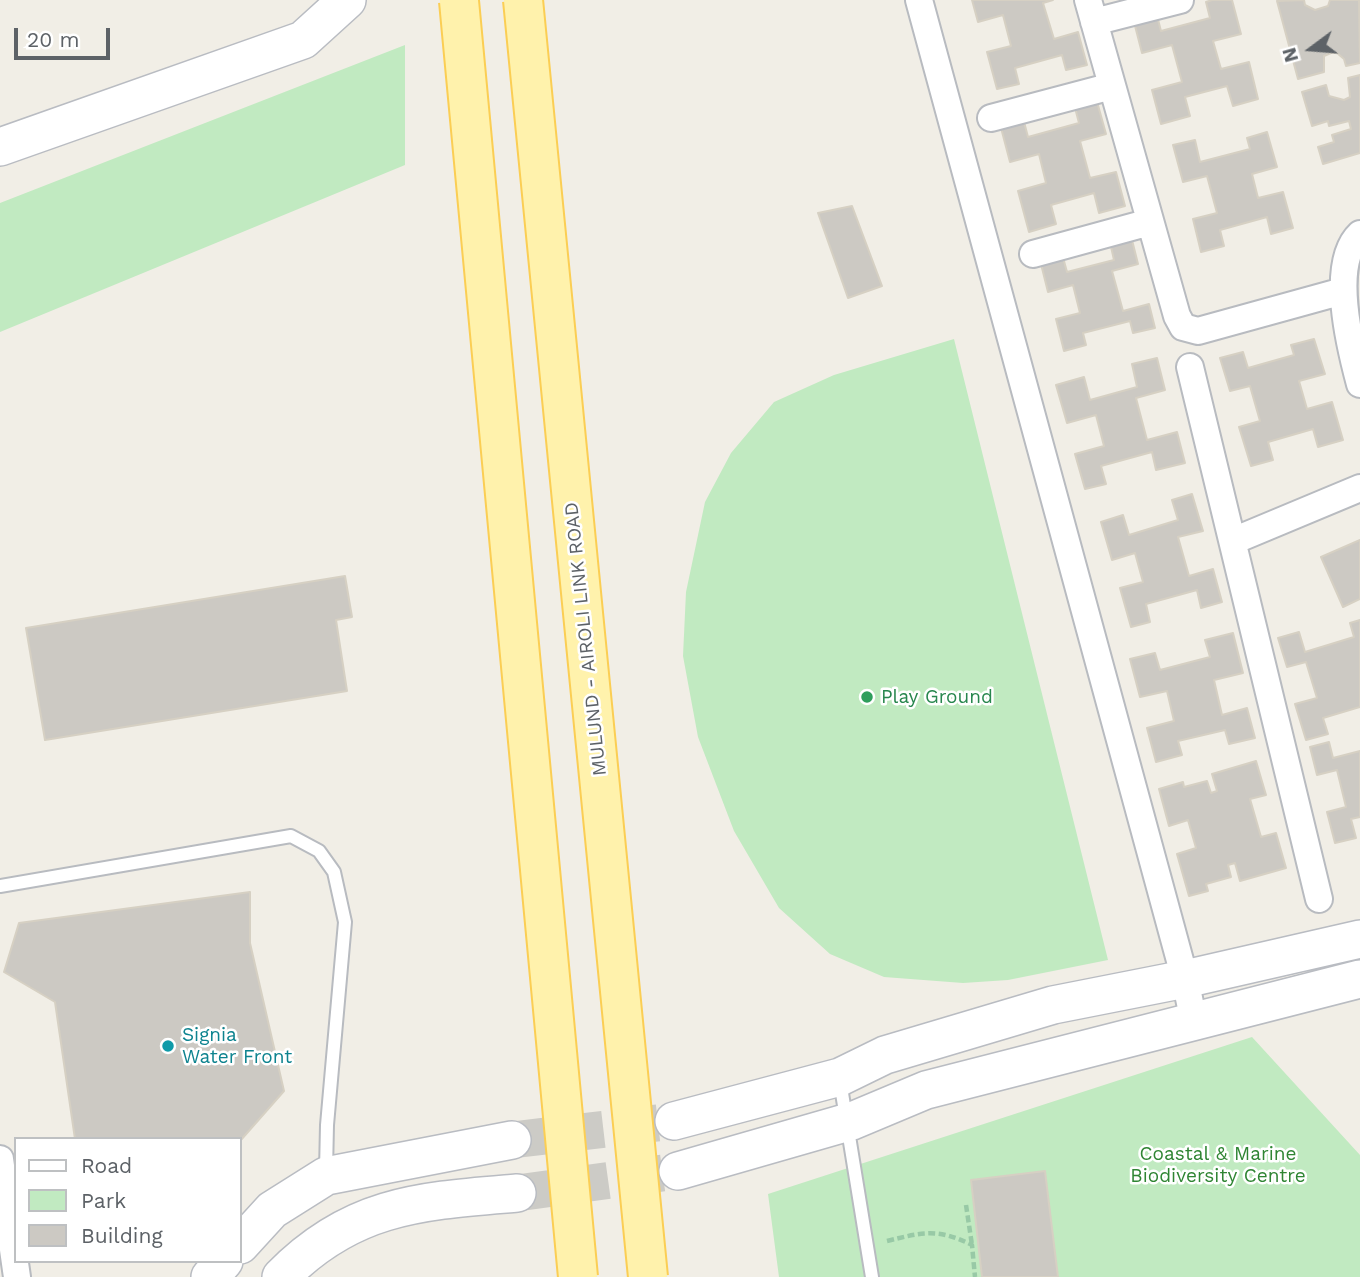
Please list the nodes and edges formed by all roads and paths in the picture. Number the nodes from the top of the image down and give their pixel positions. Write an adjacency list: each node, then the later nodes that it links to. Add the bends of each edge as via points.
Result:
1 (347, 0): 9 (street, via 303,40)
2 (523, 0): 41 (main road, MULUND - AIROLI LINK ROAD, bridge)
3 (919, 0): 21 (street)
4 (1180, 0): 6 (street)
5 (459, 1): 40 (main road, bridge)
6 (1091, 11): 7 (street)
7 (1112, 86): 8 (street); 10 (street)
8 (991, 118)
9 (0, 147)
10 (1150, 222): 12 (street); 13 (street, via 1183,327 1198,331)
11 (1360, 234): 13 (street, via 1350,243)
12 (1033, 254)
13 (1343, 291): 15 (street)
14 (1190, 368): 17 (street)
15 (1360, 384)
16 (1360, 488): 17 (street)
17 (1233, 541): 19 (street)
18 (0, 886): 30 (lane, via 291,836 319,851 334,872 345,922)
19 (1319, 899)
20 (1360, 939): 21 (street)
21 (1185, 979): 23 (street); 24 (street, via 1053,1004 885,1055)
22 (1360, 979): 23 (street)
23 (1194, 1022): 26 (street, via 926,1090)
24 (840, 1077): 25 (street); 26 (lane)
25 (674, 1121)
26 (849, 1122): 29 (street); 35 (lane)
27 (512, 1140): 30 (street)
28 (0, 1159): 36 (street)
29 (678, 1171)
30 (326, 1176): 33 (street, via 272,1210)
31 (517, 1193): 39 (street, via 419,1201 352,1222 306,1251)
32 (966, 1205): 34 (path)
33 (242, 1243)
34 (972, 1245): 35 (path, via 948,1233 922,1232); 43 (path)
35 (869, 1246): 42 (lane)
36 (14, 1256)
37 (222, 1263): 38 (street)
38 (209, 1277)
39 (281, 1277)
40 (578, 1277)
41 (648, 1277)
42 (872, 1277)
43 (975, 1277)

